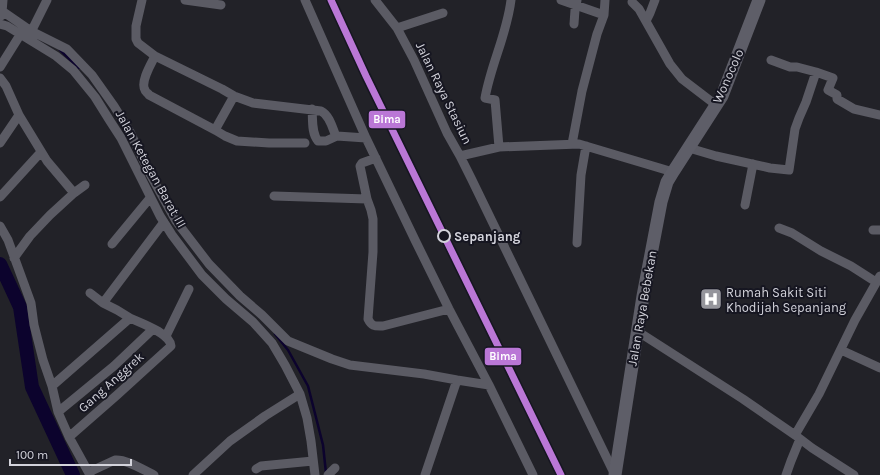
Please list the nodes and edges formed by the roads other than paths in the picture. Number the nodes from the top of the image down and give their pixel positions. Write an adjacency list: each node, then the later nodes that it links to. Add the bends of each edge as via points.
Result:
1 (3, 0): 16 (street)
2 (47, 0): 22 (street)
3 (142, 0): 23 (street, via 136,39 138,44)
4 (185, 0): 14 (street)
5 (305, 0): 36 (street)
6 (375, 0): 21 (street, Jalan Raya Stasiun)
7 (511, 0): 41 (street, via 510,14 485,98 495,100)
8 (561, 0): 12 (street)
9 (606, 0): 17 (street)
10 (655, 0): 18 (street)
11 (759, 0): 29 (main road, Wonocolo, via 722,96)
12 (576, 2): 17 (street); 20 (street)
13 (632, 2): 18 (street)
14 (221, 6)
15 (443, 13): 21 (street)
16 (1, 14): 22 (street)
17 (604, 15): 39 (street, via 582,91)
18 (646, 21): 29 (street, via 682,80)
19 (0, 24): 22 (street, Jalan Ketegan Barat III)
20 (574, 24)
21 (397, 28): 44 (street, Jalan Raya Stasiun)
22 (28, 35): 25 (street); 34 (street, Jalan Ketegan Barat III, via 73,70)
23 (155, 56): 28 (street); 33 (street, via 146,76 144,90)
24 (771, 60): 26 (street)
25 (0, 67)
26 (816, 72): 32 (street, via 833,78 828,90 837,95 837,99 854,109); 46 (street, via 795,129 789,170)
27 (0, 78): 31 (street)
28 (234, 96): 30 (street, via 253,103); 33 (street)
29 (716, 105): 42 (main road, Wonocolo)
30 (312, 109): 35 (street, via 328,116); 35 (street, via 314,133 318,141 326,141)
31 (20, 115): 37 (street); 43 (street)
32 (880, 115)
33 (215, 130): 38 (street, via 237,141)
34 (126, 135): 52 (street, Jalan Ketegan Barat III); 58 (street, via 176,221)
35 (337, 136): 36 (street)
36 (366, 138): 45 (street)
37 (0, 143)
38 (305, 143)
39 (572, 144): 40 (street, Jalan Raya Stasiun); 41 (street, Jalan Raya Stasiun)
40 (586, 146): 47 (street, Jalan Raya Stasiun); 59 (street, via 581,175)
41 (499, 148): 44 (street, Jalan Raya Stasiun)
42 (689, 148): 46 (street); 47 (main road, Jalan Raya Bebekan)
43 (41, 152): 49 (street); 51 (street)
44 (460, 156): 90 (street)
45 (376, 158): 53 (street, via 360,166); 66 (street)
46 (753, 164): 54 (street)
47 (673, 172): 70 (main road, Jalan Raya Bebekan, via 660,202)
48 (85, 184): 49 (street)
49 (74, 193): 61 (street, via 30,236)
50 (274, 196): 53 (street)
51 (0, 197)
52 (150, 198): 55 (street, Jalan Ketegan Barat III); 60 (street)
53 (367, 199): 66 (street, via 373,219 368,319 371,324 383,326)
54 (745, 205)
55 (164, 222): 58 (street, Jalan Ketegan Barat III); 65 (street)
56 (0, 226): 61 (street)
57 (778, 228): 62 (street)
58 (177, 232): 68 (street, Jalan Ketegan Barat III, via 195,256 202,275 226,299)
59 (577, 243)
60 (112, 244)
61 (14, 258): 77 (street, via 31,303 34,325)
62 (878, 279): 73 (street)
63 (189, 289): 71 (street)
64 (90, 293): 65 (street)
65 (103, 303): 67 (street)
66 (449, 309): 76 (street)
67 (130, 318): 69 (street); 77 (street)
68 (258, 319): 72 (street, Jalan Ketegan Barat III); 72 (street)
69 (153, 329): 71 (street); 79 (street, via 114,366)
70 (638, 331): 81 (street); 90 (main road, Jalan Raya Bebekan)
71 (166, 336): 80 (street, Gang Anggrek, via 171,346)
72 (280, 342): 75 (street, via 350,365); 78 (street, Jalan Ketegan Barat III, via 286,365)
73 (841, 350): 74 (street); 81 (street)
74 (880, 368)
75 (457, 380): 76 (street); 88 (street)
76 (489, 385): 89 (street)
77 (52, 386): 79 (street)
78 (300, 394): 82 (street, Jalan Ketegan Barat III, via 307,418); 86 (street, via 230,441)
79 (58, 412): 80 (street)
80 (69, 437): 84 (street)
81 (798, 437): 91 (street); 92 (street)
82 (313, 461): 83 (street, via 261,466); 87 (street, Jalan Ketegan Barat III)
83 (256, 469)
84 (90, 473): 85 (street, via 118,459)
85 (154, 475)
86 (193, 475)
87 (315, 475)
88 (425, 475)
89 (533, 475)
90 (614, 475)
91 (786, 475)
92 (854, 475)

